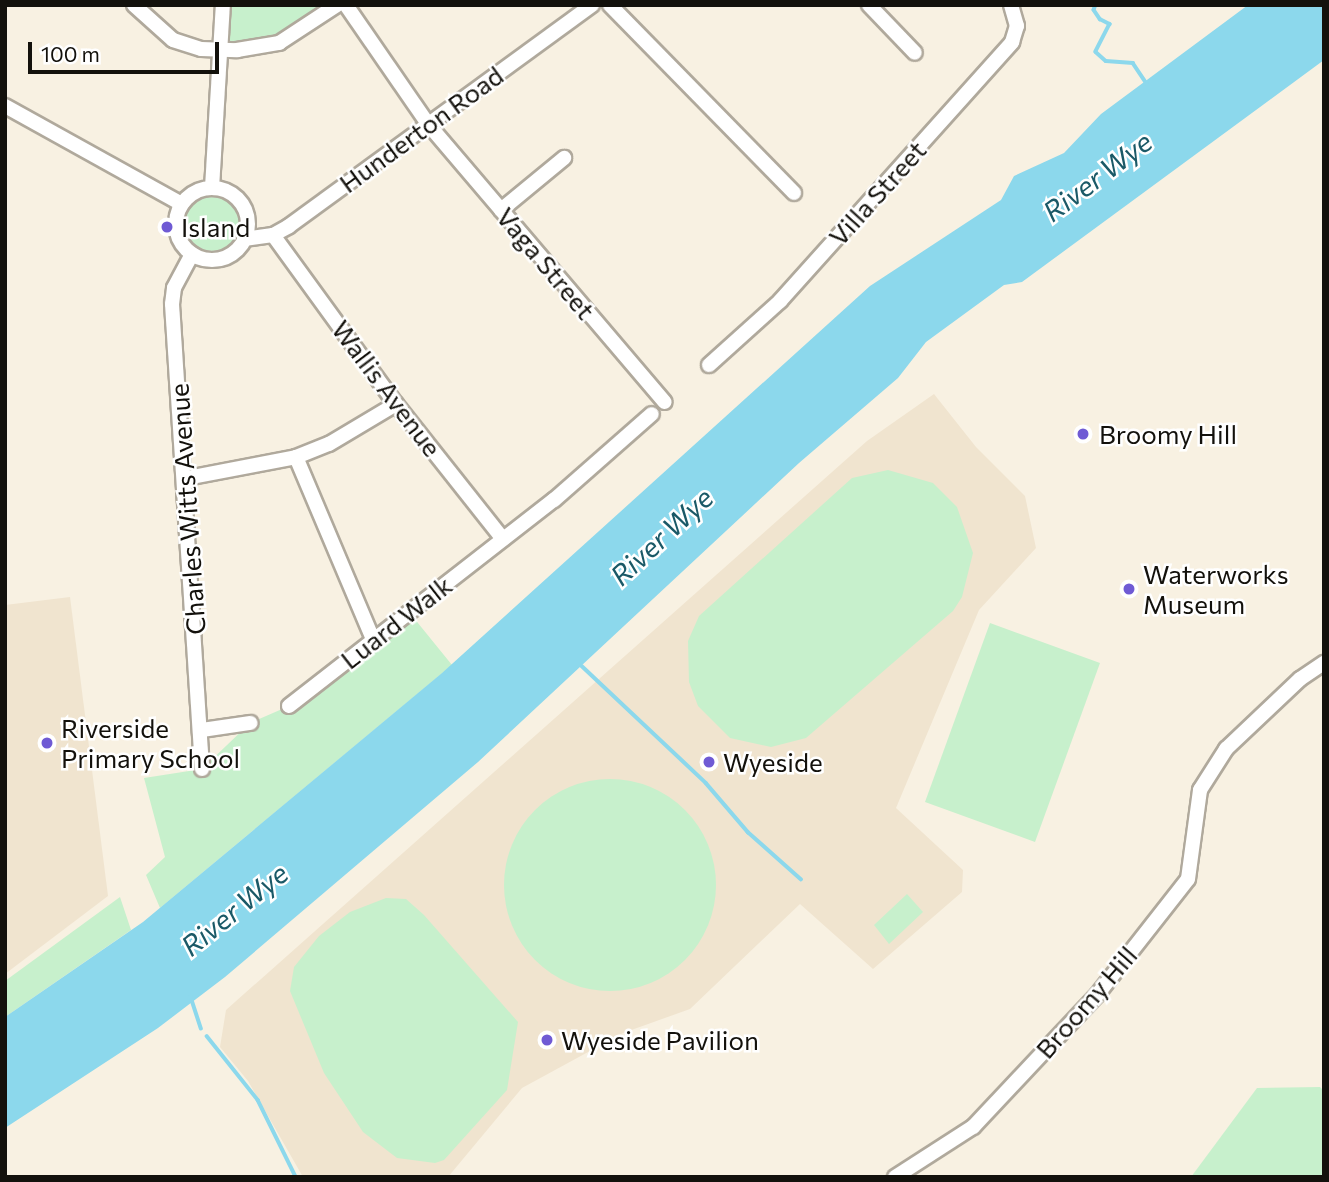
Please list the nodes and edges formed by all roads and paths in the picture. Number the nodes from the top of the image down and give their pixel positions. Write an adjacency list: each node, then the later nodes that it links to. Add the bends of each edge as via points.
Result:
1 (134, 5): 9 (street, via 173,40)
2 (223, 5): 9 (street)
3 (337, 5): 9 (street, via 279,43 252,50)
4 (346, 5): 12 (street, Vaga Street)
5 (593, 5): 12 (street, Hunderton Road)
6 (610, 5): 15 (street)
7 (869, 5): 10 (street)
8 (1011, 5): 21 (street, Villa Street, via 1017,26 1012,42 780,301)
9 (219, 50): 14 (street)
10 (915, 53)
11 (5, 106): 16 (street)
12 (428, 124): 17 (street, Vaga Street); 18 (street, Hunderton Road)
13 (564, 158): 17 (street)
14 (212, 188): 16 (street, via 200,190); 19 (street, via 235,197 243,206 248,218)
15 (794, 193)
16 (182, 204): 20 (street, via 175,228 179,241)
17 (501, 210): 22 (street, Vaga Street)
18 (273, 235): 19 (street, Hunderton Road); 23 (street, Wallis Avenue)
19 (244, 239): 20 (street, via 223,259 210,261)
20 (192, 254): 26 (street, Charles Witts Avenue, via 174,288 172,304)
21 (709, 365)
22 (665, 402)
23 (397, 404): 25 (street, via 329,444); 27 (street, Wallis Avenue)
24 (652, 414): 27 (street)
25 (296, 457): 26 (street); 28 (street)
26 (187, 478): 32 (street, Charles Witts Avenue)
27 (503, 539): 28 (street, Luard Walk)
28 (373, 639): 30 (street, Luard Walk)
29 (1324, 663): 34 (street, Broomy Hill, via 1300,679 1226,749 1200,790 1188,879 1097,995 973,1127)
30 (289, 706)
31 (250, 723): 32 (street)
32 (202, 730): 33 (street, Charles Witts Avenue)
33 (202, 769)
34 (895, 1177)

